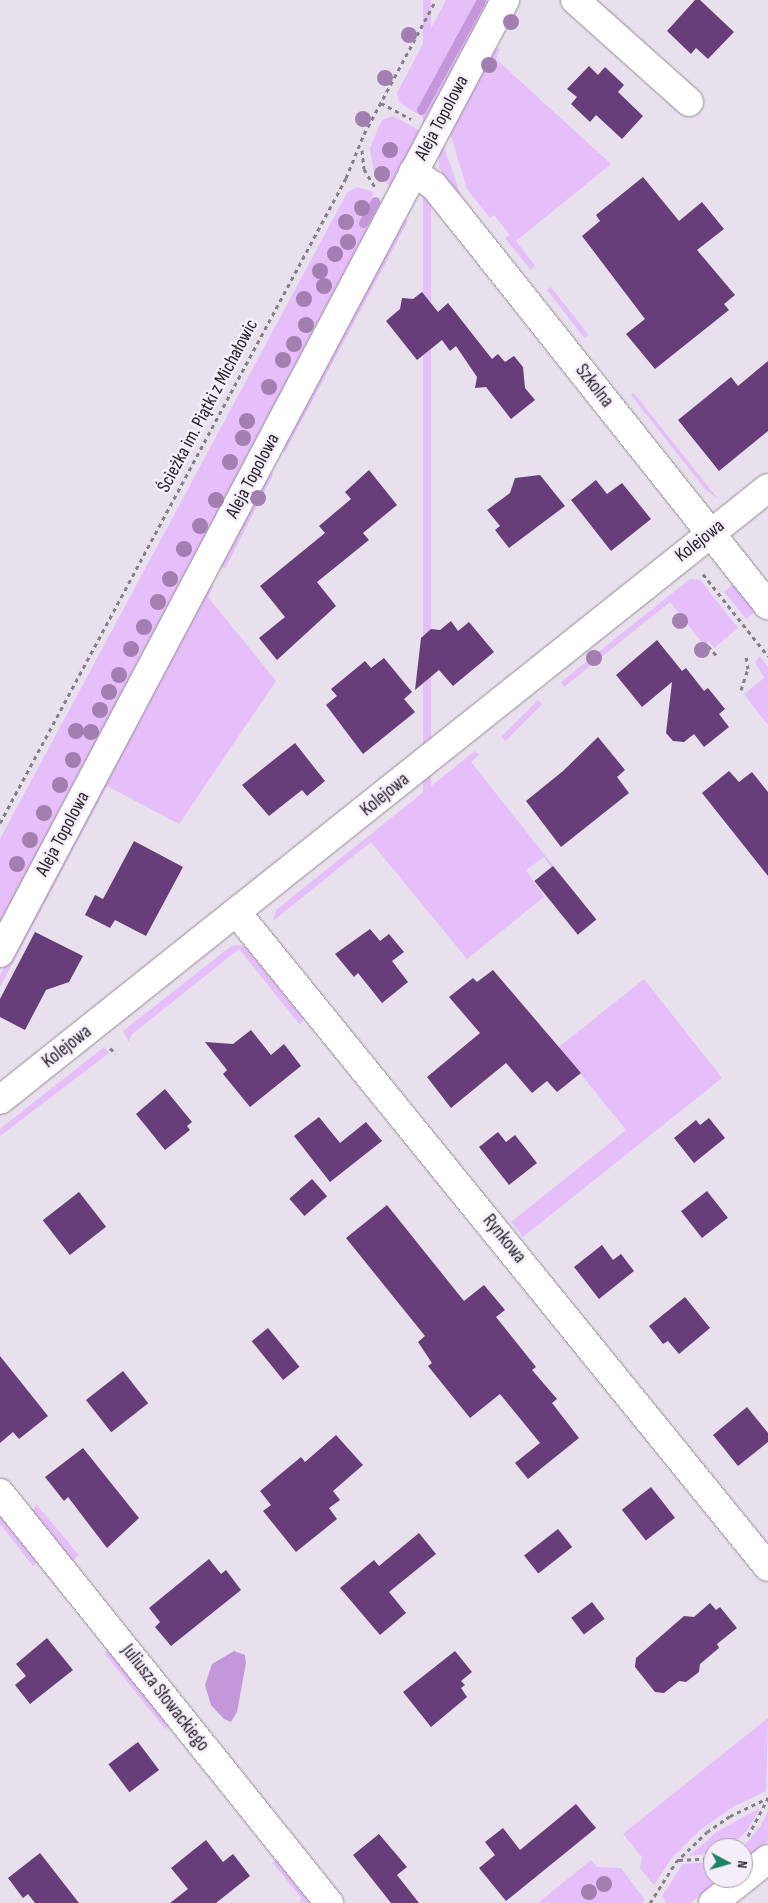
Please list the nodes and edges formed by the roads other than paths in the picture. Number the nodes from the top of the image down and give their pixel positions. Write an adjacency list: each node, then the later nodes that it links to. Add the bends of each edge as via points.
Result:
1 (505, 0): 4 (street, Aleja Topolowa)
2 (575, 0): 3 (street)
3 (689, 102)
4 (413, 172): 6 (street, Szkolna, via 434,186); 9 (street, Aleja Topolowa)
5 (768, 488): 6 (street, Kolejowa)
6 (710, 533): 7 (street, Szkolna); 8 (street, Kolejowa)
7 (768, 605)
8 (237, 913): 10 (street, Kolejowa); 12 (street, Rynkowa)
9 (0, 953)
10 (0, 1100)
11 (0, 1493): 14 (street, Juliusza Słowackiego)
12 (768, 1567)
13 (768, 1859): 15 (street)
14 (329, 1903)
15 (713, 1903)

